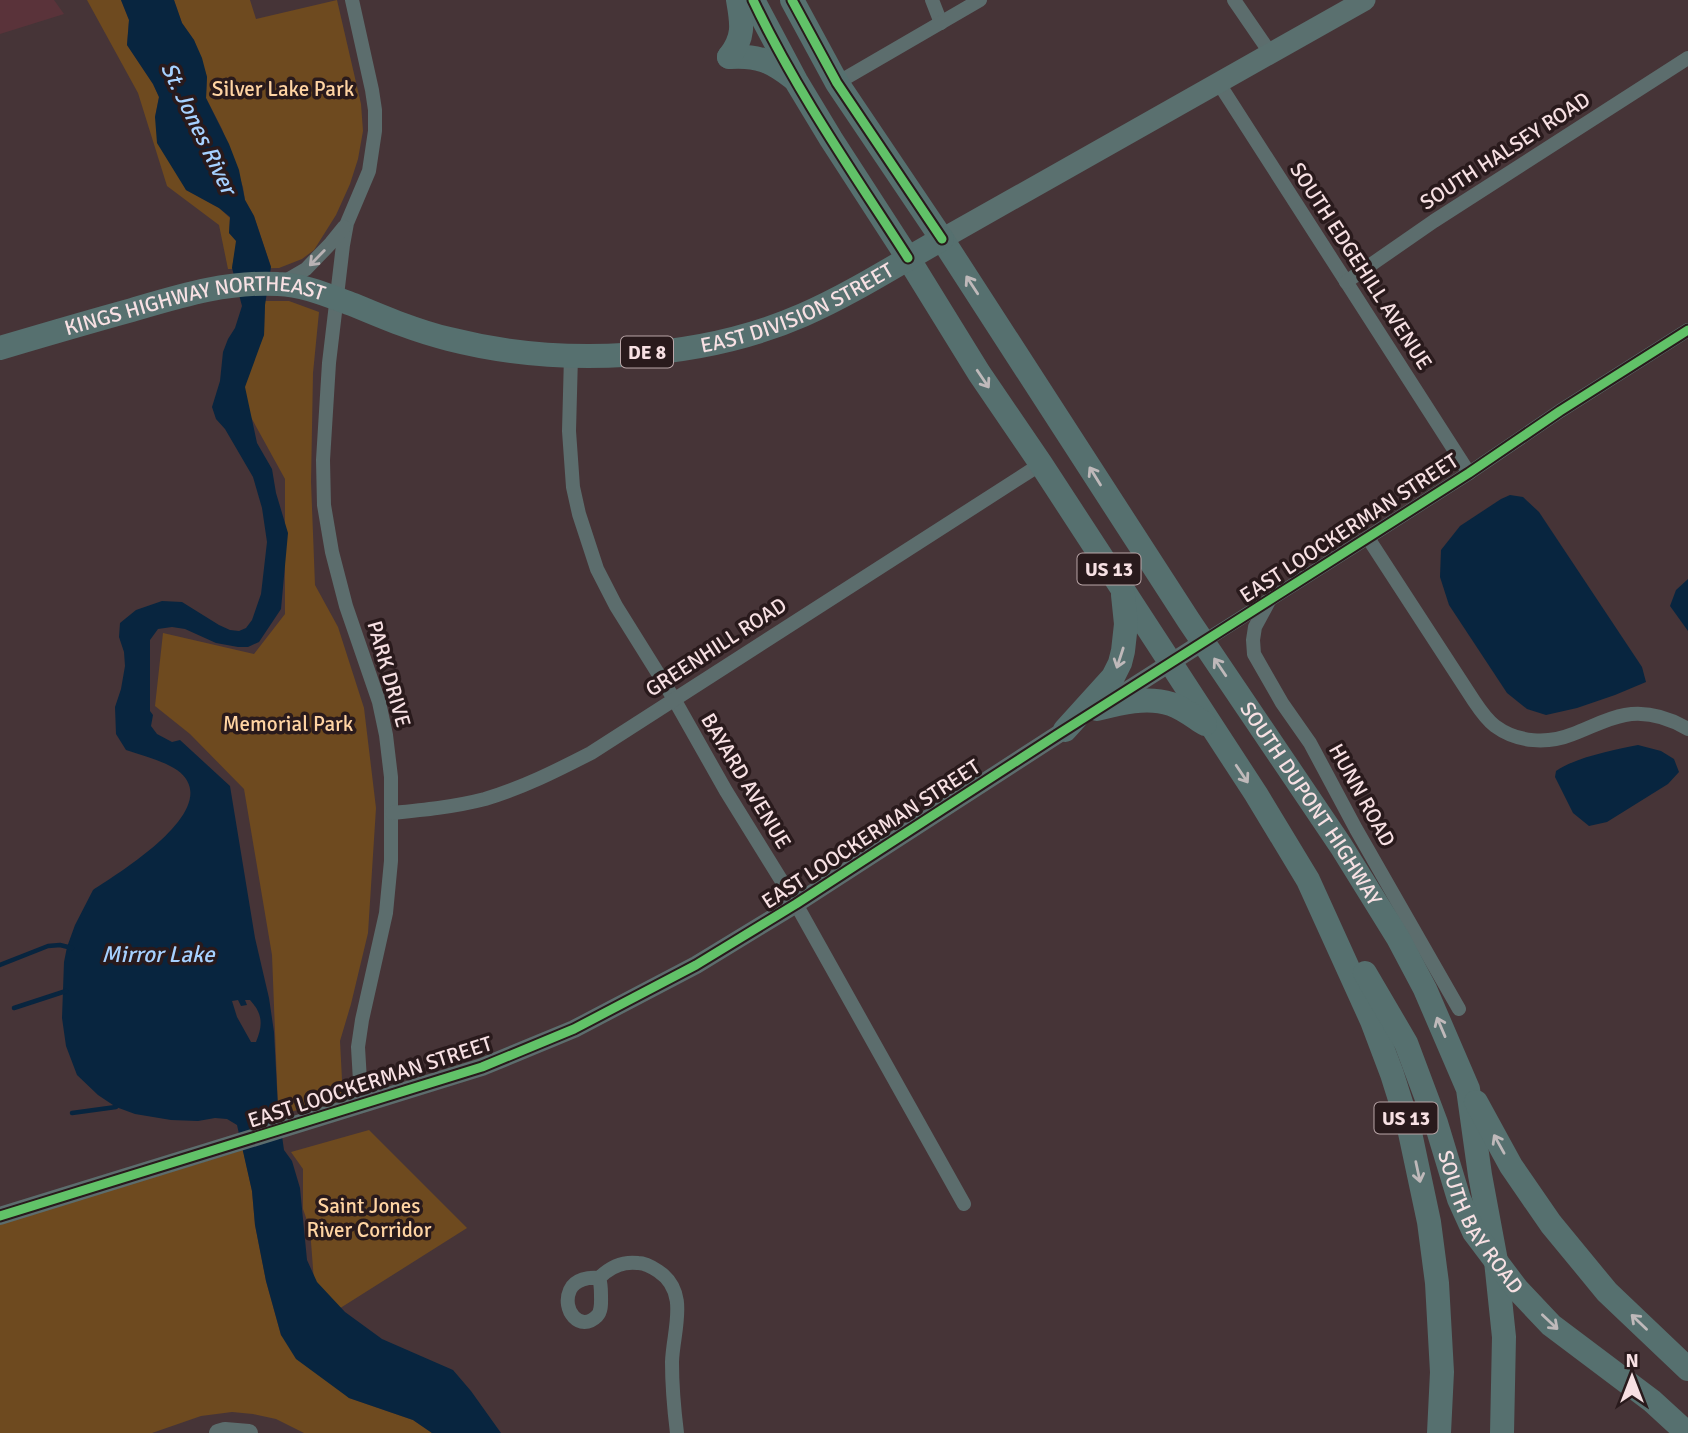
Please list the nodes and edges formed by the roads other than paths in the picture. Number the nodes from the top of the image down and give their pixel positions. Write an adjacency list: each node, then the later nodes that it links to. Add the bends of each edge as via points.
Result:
1 (352, 0): 15 (street, KINGS HIGHWAY NORTHEAST, via 372,90 375,131 369,171)
2 (737, 0): 12 (highway, via 742,31 730,57 771,62)
3 (753, 0): 12 (highway, US 13)
4 (792, 0): 14 (highway, US 13)
5 (932, 0): 9 (street)
6 (980, 0): 9 (street)
7 (1234, 0): 10 (street)
8 (1365, 0): 10 (main road, EAST DIVISION STREET / DE 8)
9 (942, 23): 14 (street)
10 (1270, 54): 13 (main road, EAST DIVISION STREET / DE 8)
11 (1688, 58): 18 (street, SOUTH HALSEY ROAD)
12 (796, 81): 17 (highway, US 13)
13 (1218, 82): 16 (main road, EAST DIVISION STREET / DE 8); 18 (street, SOUTH EDGEHILL AVENUE)
14 (837, 83): 16 (highway, US 13)
15 (347, 223): 19 (street, one-way to 19, via 306,270); 20 (street, KINGS HIGHWAY NORTHEAST)
16 (942, 239): 17 (highway, EAST DIVISION STREET / DE 8); 29 (highway, SOUTH DUPONT HIGHWAY / US 13, one-way to 16)
17 (908, 258): 23 (highway, EAST DIVISION STREET / DE 8, via 828,303 743,336 642,353); 24 (highway, SOUTH DUPONT HIGHWAY / US 13, one-way to 24)
18 (1346, 282): 25 (street, SOUTH EDGEHILL AVENUE)
19 (280, 284): 20 (highway, KINGS HIGHWAY NORTHEAST / DE 8); 22 (highway, KINGS HIGHWAY NORTHEAST / DE 8, via 219,287)
20 (336, 298): 23 (highway, EAST DIVISION STREET / DE 8, via 453,341); 36 (street, PARK DRIVE, via 323,437 324,505 337,574 383,719)
21 (1688, 330): 25 (street, EAST LOOCKERMAN STREET)
22 (0, 348)
23 (571, 356): 31 (street, BAYARD AVENUE, via 570,459 582,523 597,569 616,606)
24 (1041, 464): 27 (highway, SOUTH DUPONT HIGHWAY / US 13); 31 (street, GREENHILL ROAD)
25 (1469, 472): 26 (street, EAST LOOCKERMAN STREET)
26 (1372, 535): 28 (street, EAST LOOCKERMAN STREET); 33 (street, via 1494,726 1525,740 1556,740 1626,715 1644,714)
27 (1123, 590): 30 (highway, SOUTH DUPONT HIGHWAY / US 13); 34 (highway, one-way to 34, via 1126,624 1119,663 1113,677)
28 (1269, 600): 29 (street, EAST LOOCKERMAN STREET); 39 (street, HUNN ROAD, via 1255,627 1254,654 1310,743)
29 (1203, 642): 30 (street, EAST LOOCKERMAN STREET); 40 (highway, SOUTH DUPONT HIGHWAY / US 13, one-way to 29, via 1398,938)
30 (1170, 663): 32 (street, EAST LOOCKERMAN STREET); 35 (highway, SOUTH DUPONT HIGHWAY / US 13)
31 (674, 699): 36 (street, GREENHILL ROAD, via 590,753 533,782 458,805); 38 (street, BAYARD AVENUE)
32 (1097, 709): 34 (street, EAST LOOCKERMAN STREET); 35 (highway, via 1159,701 1181,708)
33 (1688, 729)
34 (1065, 730): 38 (street, EAST LOOCKERMAN STREET)
35 (1214, 731): 37 (highway, SOUTH DUPONT HIGHWAY / US 13, one-way to 37)
36 (392, 813): 41 (street, PARK DRIVE, via 386,913 359,1034)
37 (1308, 880): 44 (highway, SOUTH BAY ROAD, via 1406,1042 1459,1199 1474,1231); 47 (highway, SOUTH DUPONT HIGHWAY / US 13, one-way to 47, via 1371,1021 1409,1128 1436,1272)
38 (796, 904): 41 (street, EAST LOOCKERMAN STREET, via 695,965 574,1029 482,1067); 42 (street, BAYARD AVENUE)
39 (1460, 1009)
40 (1468, 1089): 44 (highway, SOUTH DUPONT HIGHWAY / US 13); 46 (highway, one-way to 40, via 1607,1292 1551,1224 1511,1166)
41 (365, 1104): 43 (street, EAST LOOCKERMAN STREET)
42 (964, 1204)
43 (0, 1216)
44 (1496, 1261): 53 (highway, SOUTH DUPONT HIGHWAY / US 13, via 1504,1337); 54 (highway, SOUTH BAY ROAD, one-way to 54, via 1551,1325)
45 (599, 1279): 50 (street, via 618,1265 641,1263 656,1269 674,1287 672,1395)
46 (1688, 1369)
47 (1441, 1372): 51 (highway); 52 (highway, SOUTH DUPONT HIGHWAY / US 13)
48 (218, 1433): 49 (street)
49 (249, 1433)
50 (677, 1433)
51 (1426, 1433)
52 (1440, 1433)
53 (1502, 1433)
54 (1687, 1433)

